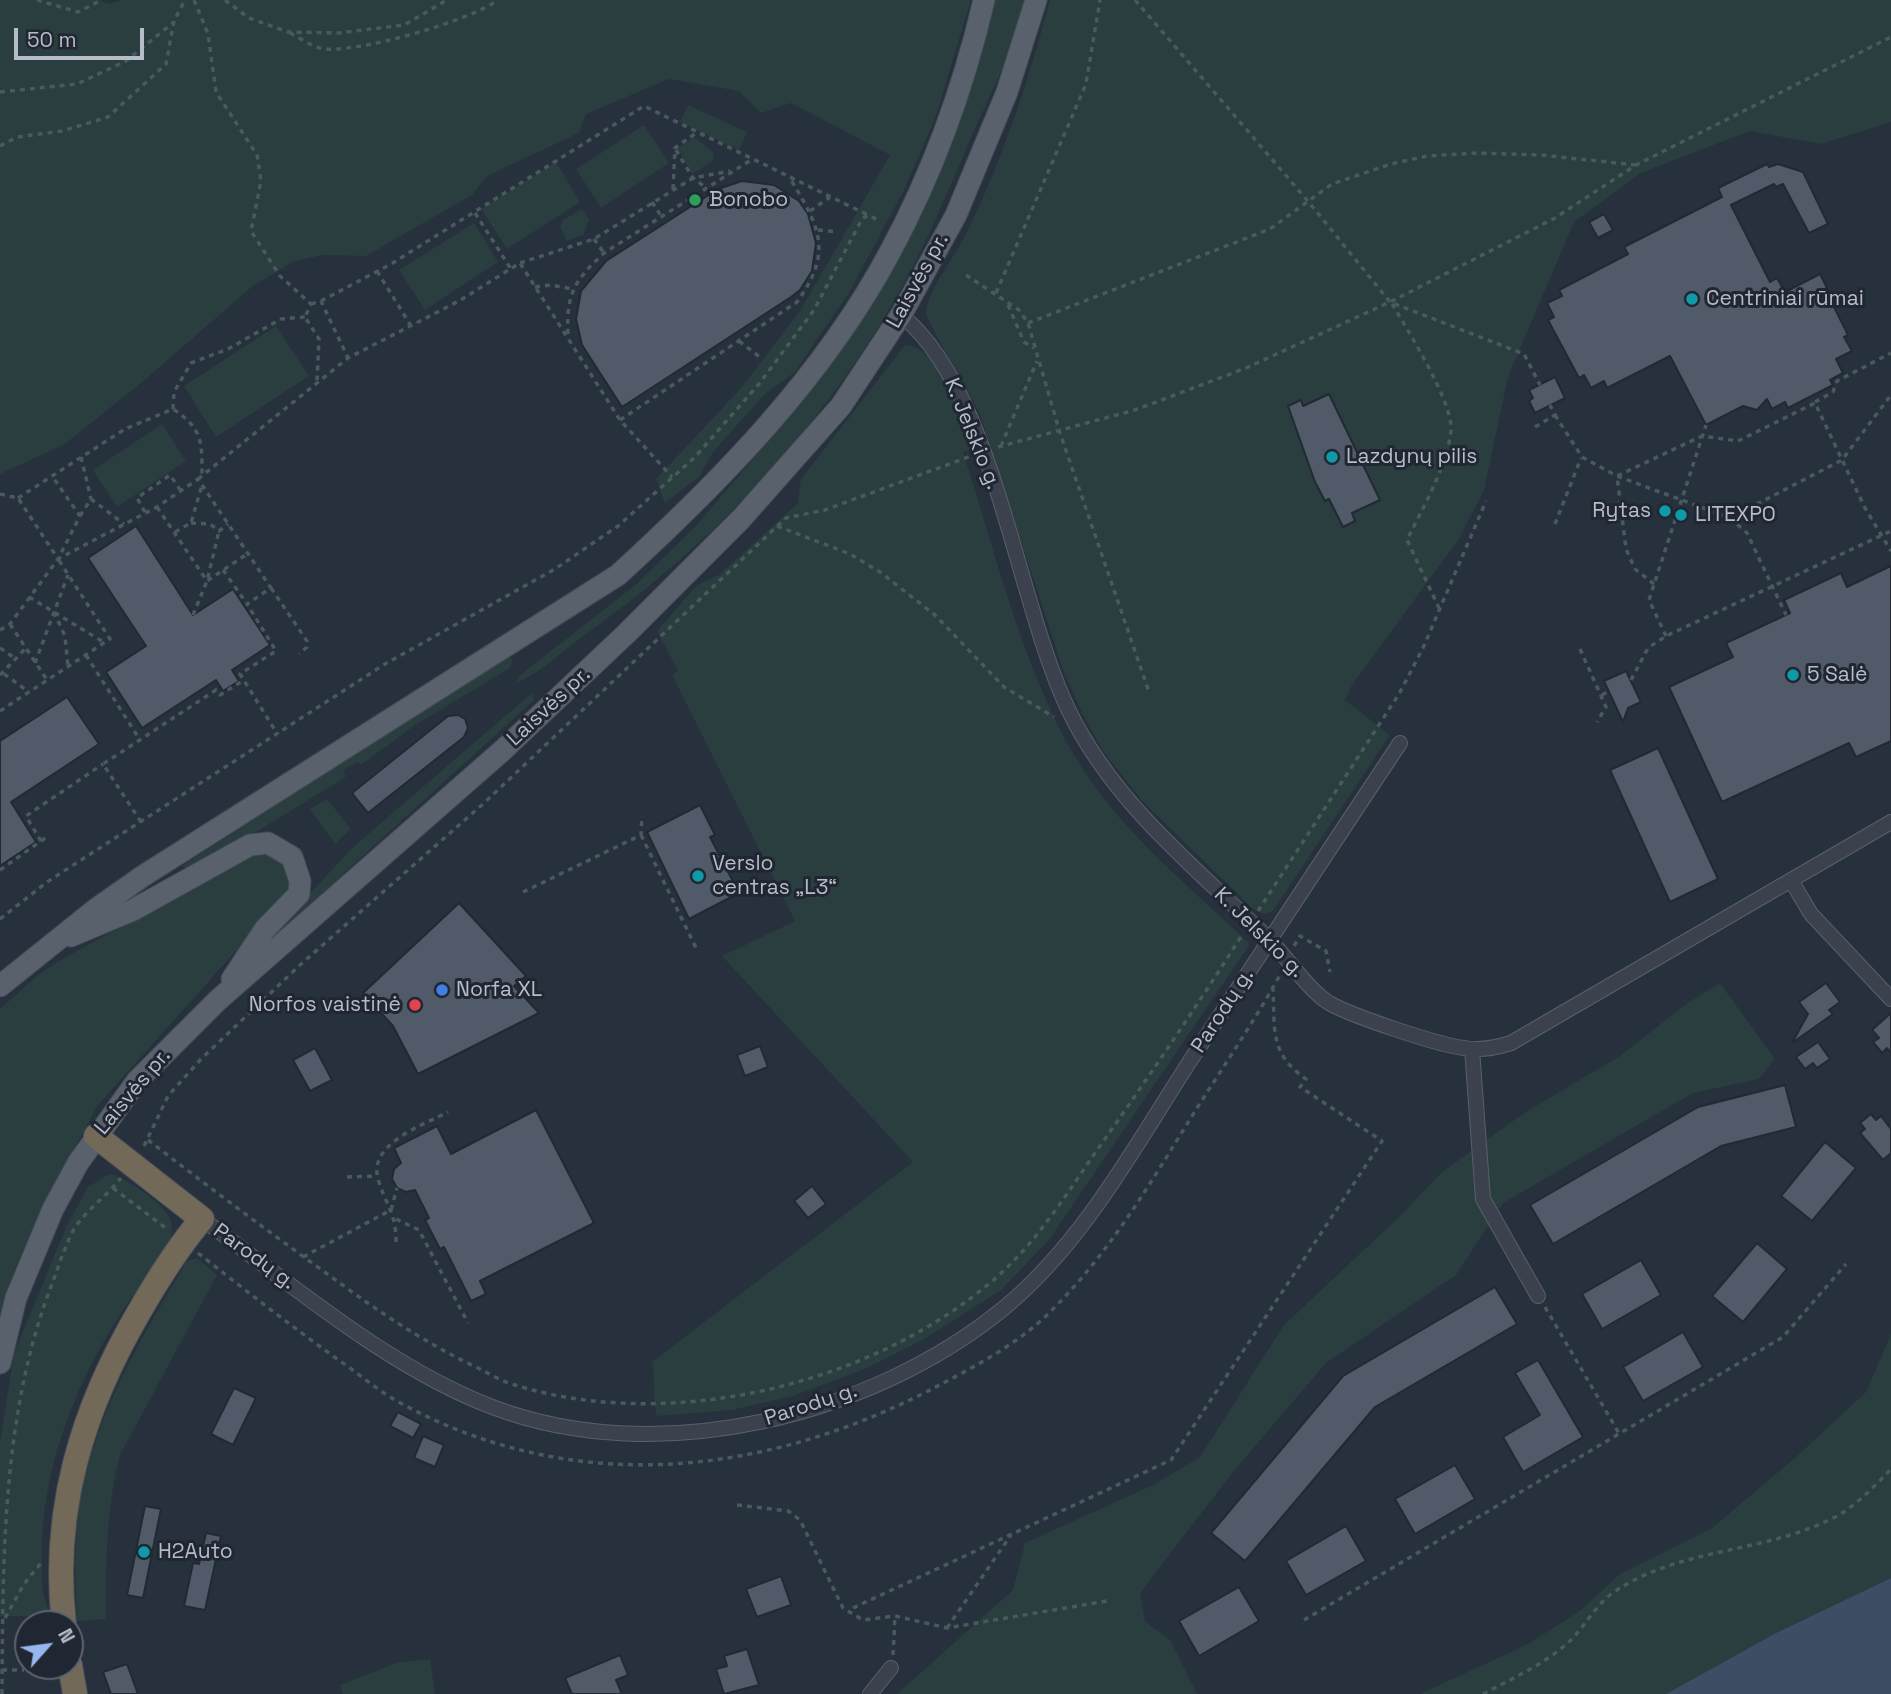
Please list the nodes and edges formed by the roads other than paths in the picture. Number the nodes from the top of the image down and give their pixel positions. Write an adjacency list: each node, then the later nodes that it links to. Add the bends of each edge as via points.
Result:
1 (984, 0): 8 (main road, Laisvės pr., via 936,152 890,253 797,389 756,439 666,531 618,575 143,876)
2 (1036, 0): 3 (main road, Laisvės pr., via 1006,92 956,215)
3 (901, 315): 7 (street, K. Jelskio g., via 918,328 960,394 1049,662 1081,732 1116,787 1146,822); 11 (main road, Laisvės pr., via 841,406 792,465 627,634 503,750)
4 (1400, 743): 7 (street, Parodų g.)
5 (1891, 822): 6 (street, K. Jelskio g.)
6 (1791, 881): 10 (street, via 1811,914); 12 (street, K. Jelskio g., via 1511,1043)
7 (1270, 940): 12 (street, K. Jelskio g., via 1327,1002); 14 (street, Parodų g., via 1081,1227 1028,1285 1004,1308 906,1370 782,1418 649,1435 577,1430 496,1409 412,1370)
8 (51, 943): 9 (main road, Laisvės pr.); 11 (main road, via 133,910 250,845 268,843 292,857 298,869 299,894 265,929)
9 (0, 986)
10 (1891, 999)
11 (217, 1001): 13 (main road, Laisvės pr., via 137,1081)
12 (1472, 1049): 15 (street, via 1483,1199)
13 (96, 1136): 14 (highway); 16 (main road, Laisvės pr., via 33,1253)
14 (202, 1219): 17 (highway, via 183,1241 131,1326 100,1387 72,1468 61,1538)
15 (1538, 1296)
16 (0, 1363)
17 (64, 1610)
18 (891, 1668): 19 (street)
19 (870, 1694)

